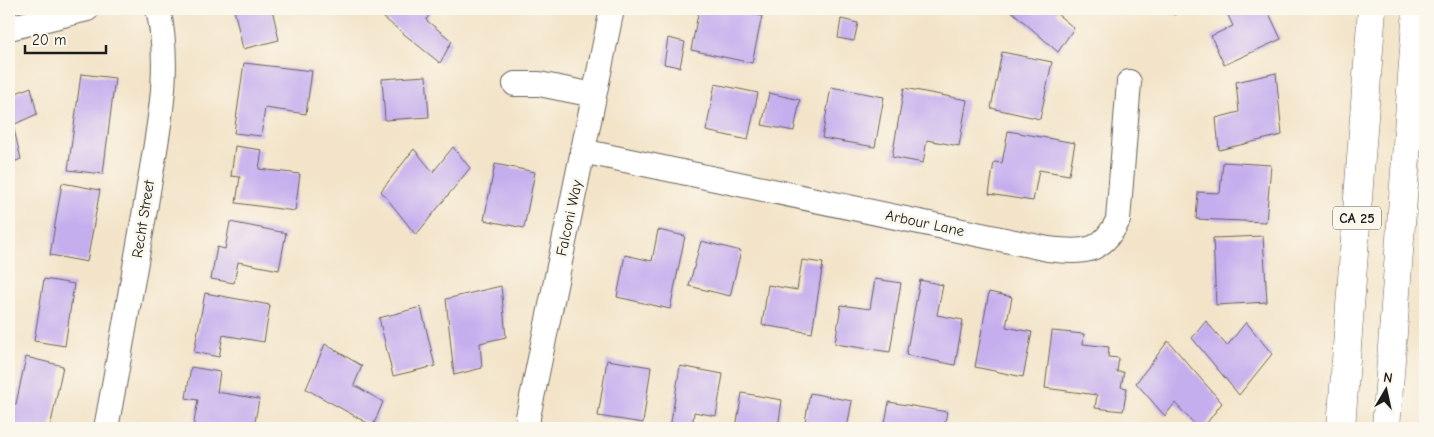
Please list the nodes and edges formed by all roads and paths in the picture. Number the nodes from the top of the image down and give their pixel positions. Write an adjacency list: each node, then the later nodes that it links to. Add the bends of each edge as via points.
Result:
1 (87, 9): 6 (street)
2 (158, 9): 11 (street, Recht Street, via 166,65 160,118)
3 (612, 9): 9 (street, Falconi Way)
4 (1372, 9): 13 (main road, CA 25)
5 (1417, 9): 14 (main road, CA 25)
6 (9, 28)
7 (1129, 82): 10 (street, Arbour Lane, via 1118,220 1104,242 1095,248 1076,252 1048,249)
8 (515, 84): 9 (street, via 539,84)
9 (594, 95): 10 (street, Falconi Way)
10 (582, 151): 12 (street, Falconi Way)
11 (106, 428)
12 (528, 428)
13 (1341, 428)
14 (1386, 428)

